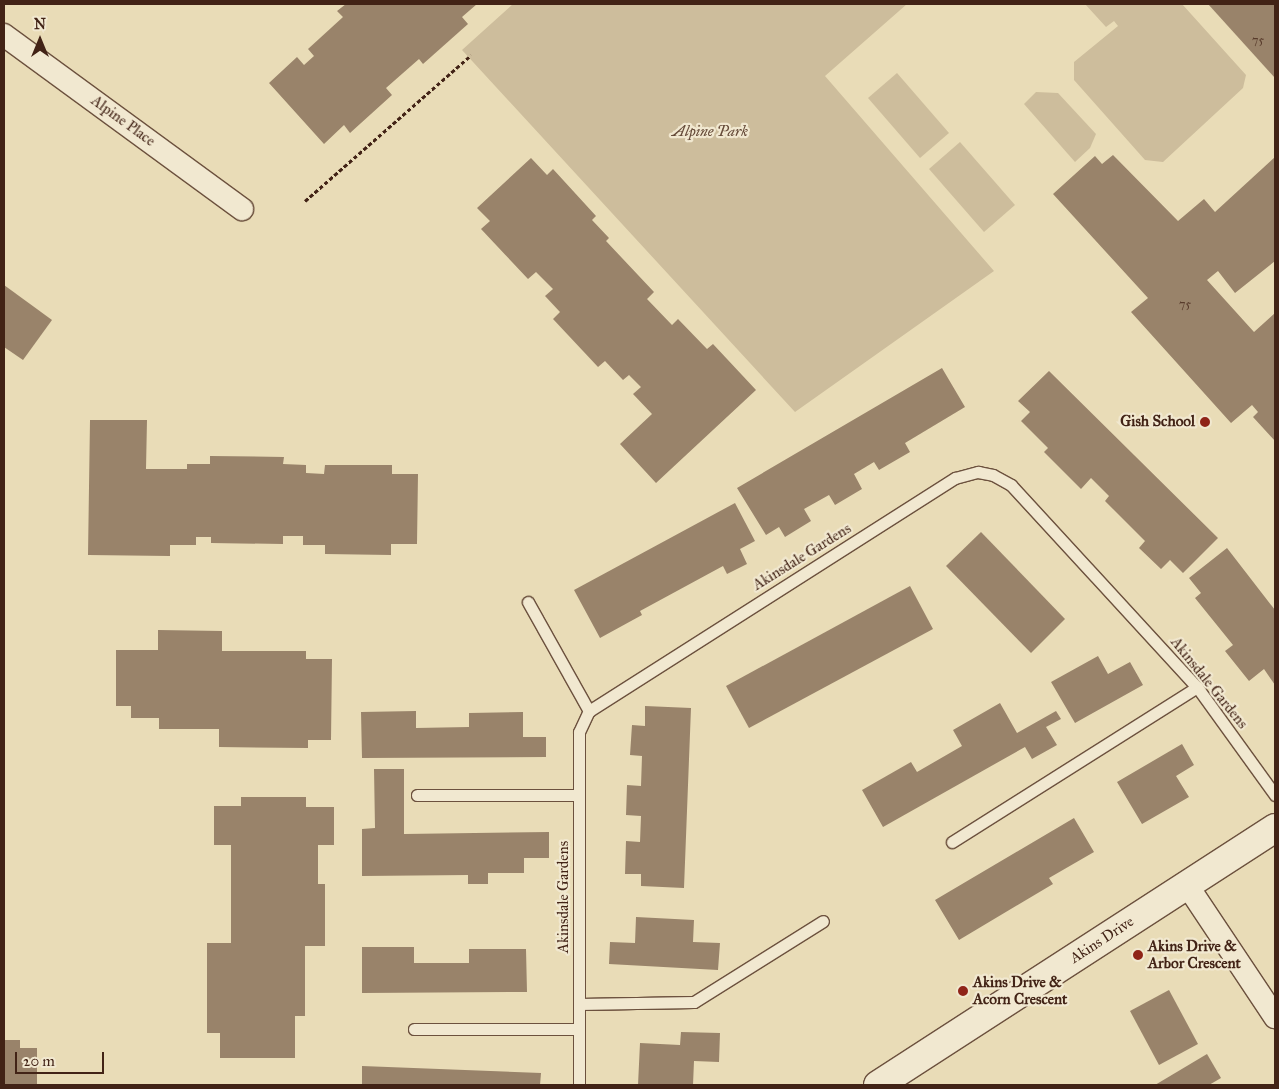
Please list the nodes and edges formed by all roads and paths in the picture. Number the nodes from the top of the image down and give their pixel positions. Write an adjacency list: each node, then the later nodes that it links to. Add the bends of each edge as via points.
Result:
1 (4, 35): 4 (street, Alpine Place)
2 (471, 54): 3 (path)
3 (305, 201)
4 (242, 209)
5 (528, 602): 7 (lane)
6 (1197, 687): 7 (lane, Akinsdale Gardens, via 1011,485 993,475 978,472 954,478); 10 (lane, Akinsdale Gardens); 12 (lane)
7 (589, 711): 9 (lane, Akinsdale Gardens, via 579,732)
8 (417, 795): 9 (lane)
9 (578, 795): 15 (lane, Akinsdale Gardens)
10 (1275, 795)
11 (1275, 828): 13 (street, Akins Drive)
12 (952, 842)
13 (1187, 885): 16 (street); 20 (street, Akins Drive)
14 (824, 921): 15 (lane, via 694,1002)
15 (579, 1004): 18 (lane, Akinsdale Gardens)
16 (1275, 1017)
17 (414, 1029): 18 (lane)
18 (579, 1029): 19 (lane, Akinsdale Gardens)
19 (579, 1085)
20 (878, 1085)

